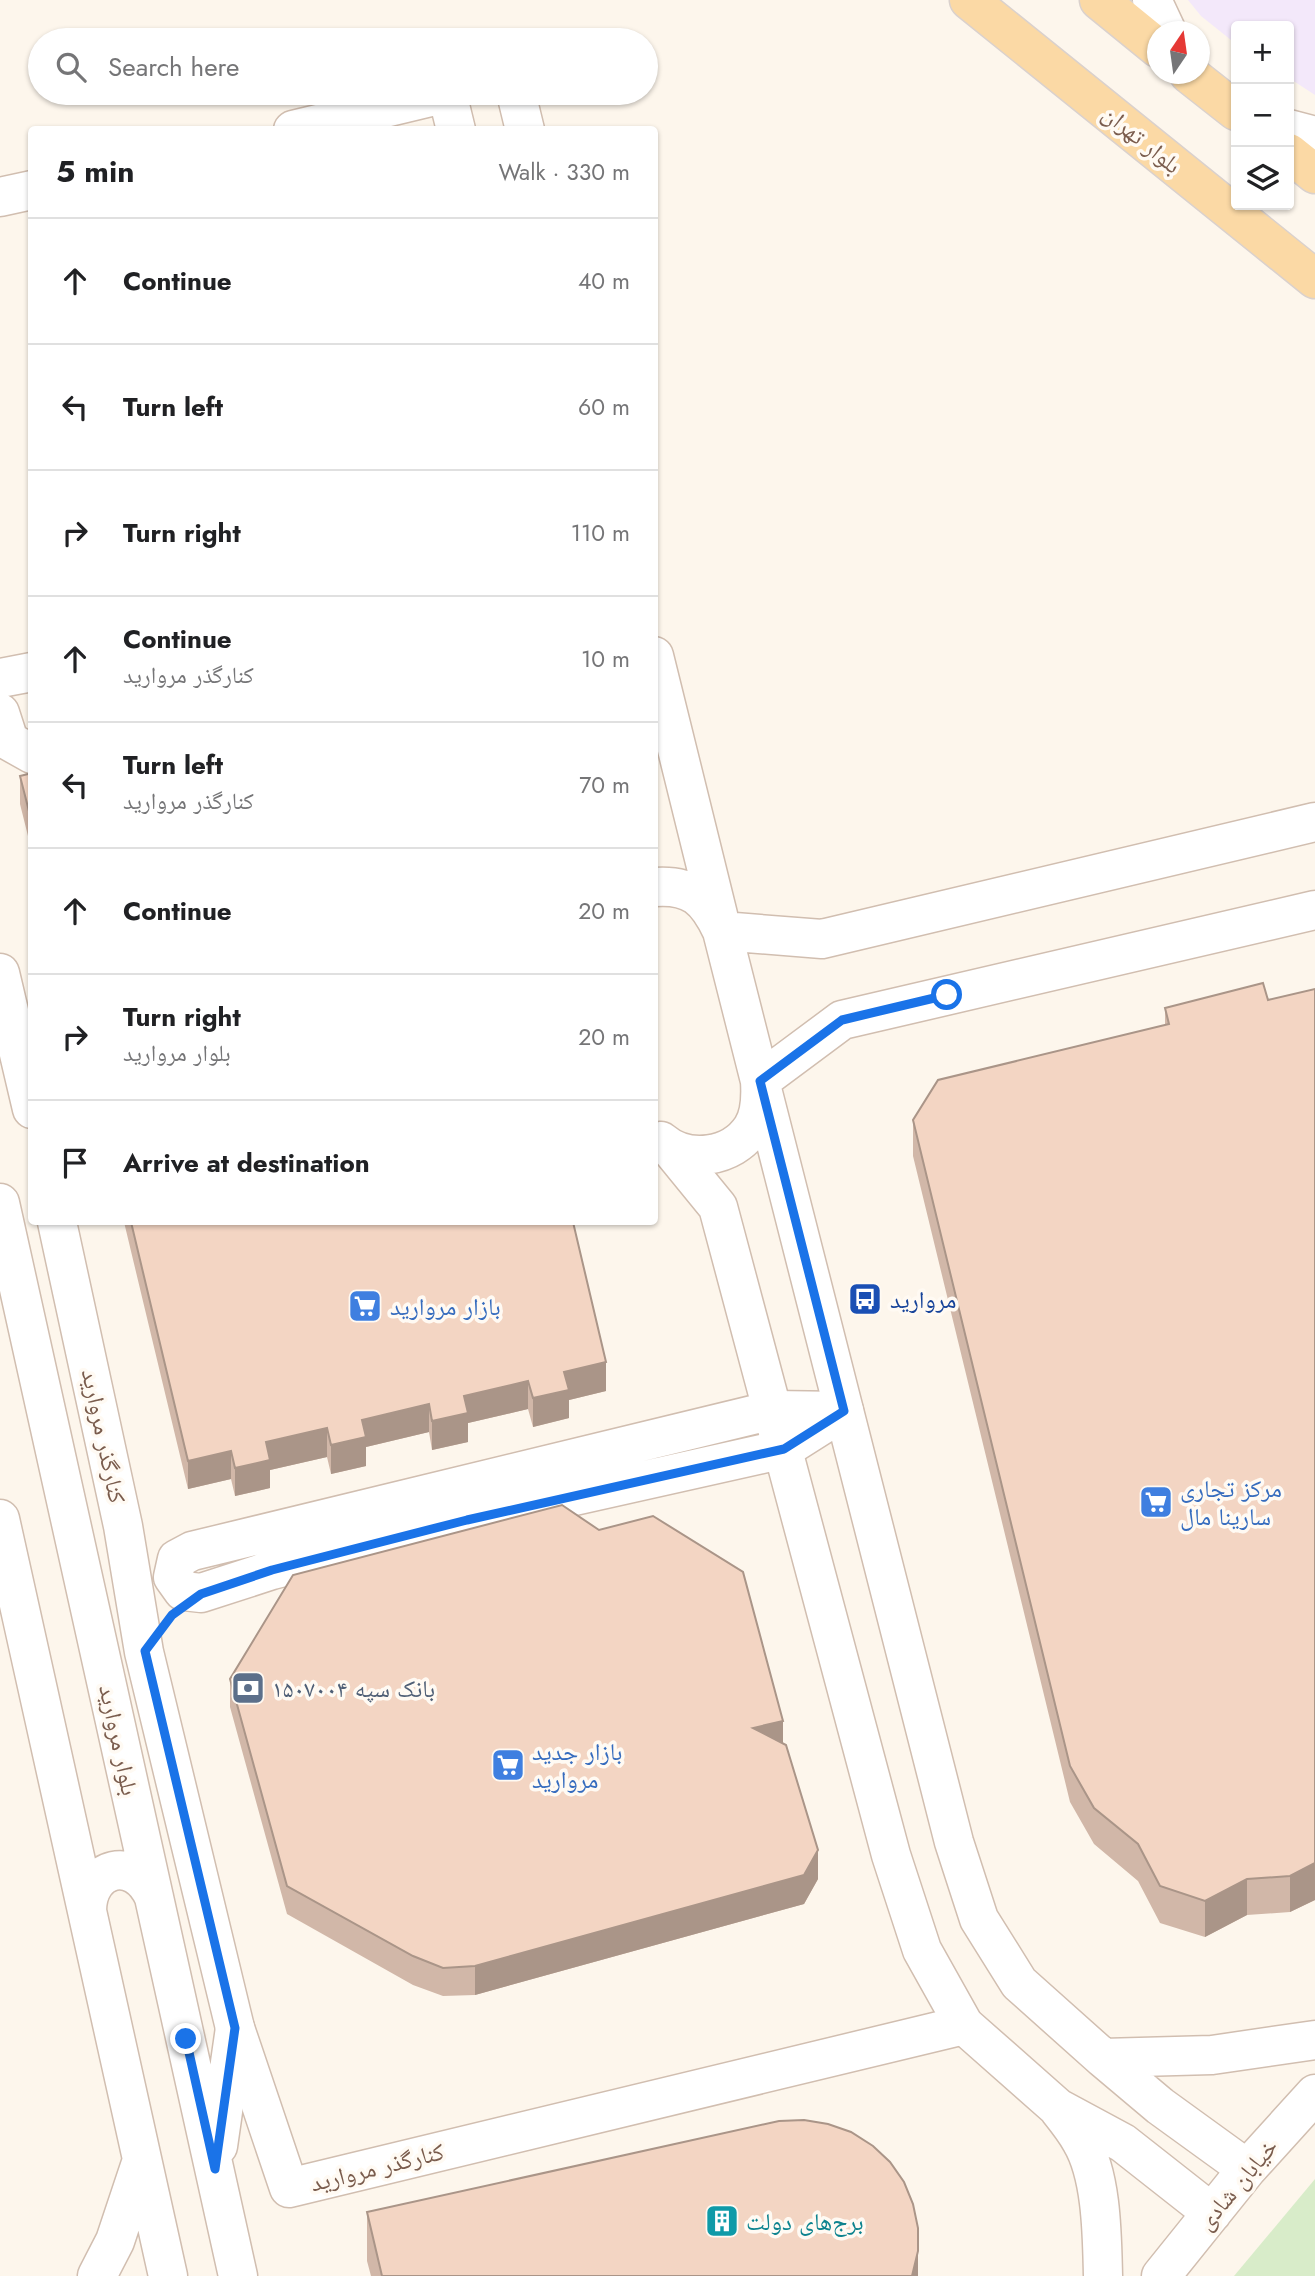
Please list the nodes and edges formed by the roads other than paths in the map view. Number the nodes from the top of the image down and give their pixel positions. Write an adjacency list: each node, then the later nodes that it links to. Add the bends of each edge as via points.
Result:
1 (969, 0): 21 (main road, بلوار تهران)
2 (1099, 0): 5 (main road)
3 (1152, 0): 4 (street)
4 (1162, 21)
5 (1147, 40)
6 (1202, 84): 10 (main road)
7 (410, 105): 11 (street)
8 (450, 105): 13 (street)
9 (519, 105): 14 (street)
10 (1231, 107)
11 (354, 123): 12 (street)
12 (328, 126)
13 (455, 126)
14 (524, 126)
15 (1294, 130): 16 (street)
16 (1315, 136)
17 (1294, 157): 18 (main road)
18 (1315, 174)
19 (28, 191): 20 (street)
20 (0, 197)
21 (1315, 279)
22 (28, 672): 24 (street)
23 (658, 672): 30 (street)
24 (0, 678)
25 (0, 713): 26 (street, via 9,741)
26 (28, 752)
27 (1315, 822): 30 (street, via 822,939)
28 (658, 887): 30 (street, via 694,893 712,910)
29 (1315, 910): 32 (street, via 842,1020)
30 (722, 931): 32 (street)
31 (0, 973): 33 (street)
32 (760, 1081): 34 (street, via 761,1105 752,1127 737,1144 715,1154 691,1156); 38 (street)
33 (28, 1092)
34 (662, 1141): 37 (street, via 718,1207)
35 (0, 1203): 45 (street, بلوار مروارید)
36 (58, 1225): 41 (street, کنارگذر مروارید)
37 (773, 1410): 38 (street); 39 (street); 42 (street)
38 (844, 1411): 39 (street); 50 (street, via 954,1842 979,1919 1019,1983)
39 (784, 1449): 43 (street, via 467,1520 272,1570); 47 (street, via 891,1855 922,1950)
40 (0, 1519): 46 (street)
41 (123, 1526): 42 (street, via 156,1543); 44 (street, کنارگذر مروارید)
42 (192, 1551): 43 (street, via 177,1559 173,1577 183,1591)
43 (201, 1594): 44 (street, via 172,1615)
44 (145, 1651): 48 (street, کنارگذر مروارید)
45 (154, 1897): 46 (street, via 139,1875 113,1871 92,1886); 56 (street, بلوار مروارید)
46 (87, 1911): 55 (street)
47 (964, 2025): 48 (street, کنارگذر مروارید, via 289,2188); 53 (street)
48 (235, 2028): 56 (street)
49 (1315, 2040): 50 (street, via 1212,2055)
50 (1103, 2059): 52 (street)
51 (1315, 2094): 57 (street, خیابان شادی)
52 (1160, 2106): 54 (street, via 1154,2129 1135,2142); 57 (street)
53 (1058, 2108): 54 (street); 62 (street, via 1083,2143 1096,2184)
54 (1123, 2143): 58 (street)
55 (142, 2160): 59 (street, via 115,2241); 60 (street)
56 (215, 2169): 61 (street, بلوار مروارید)
57 (1247, 2169): 58 (street, خیابان شادی)
58 (1212, 2213): 63 (street, خیابان شادی)
59 (97, 2276)
60 (168, 2276)
61 (238, 2276)
62 (1103, 2276)
63 (1161, 2276)

